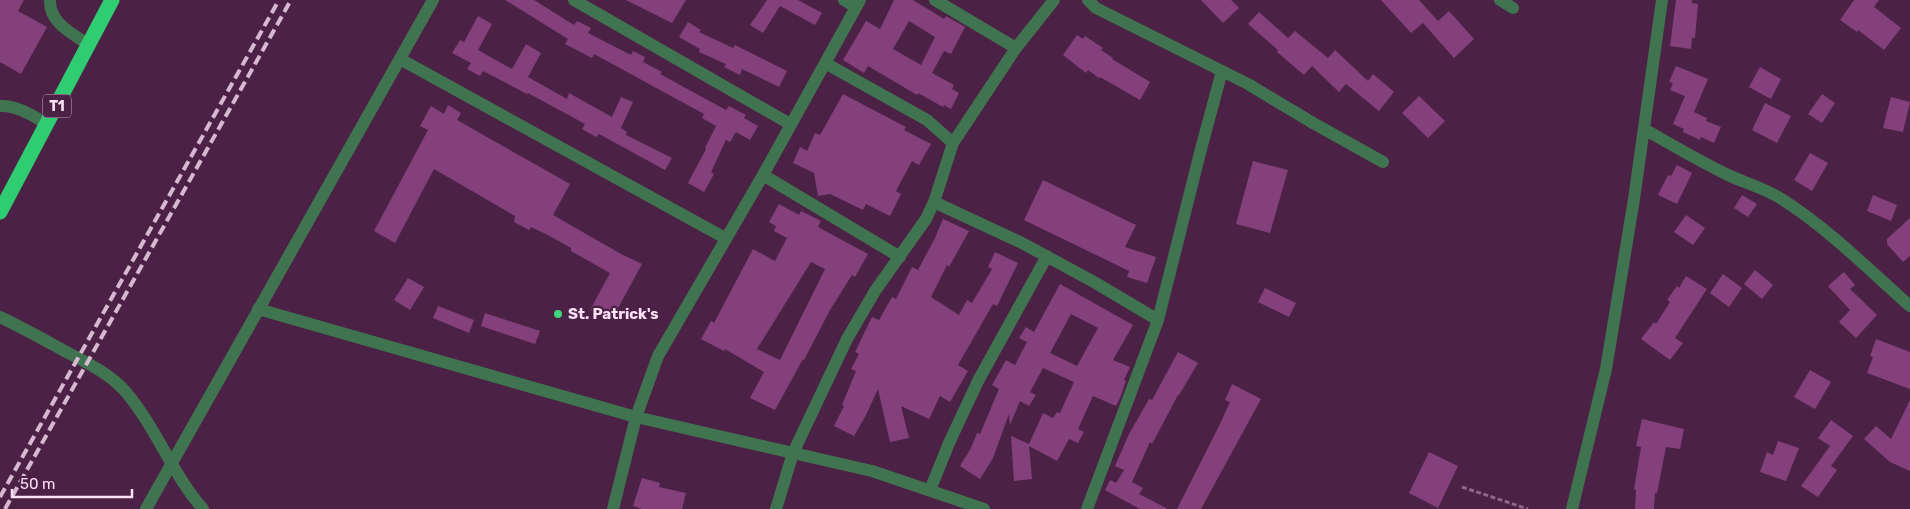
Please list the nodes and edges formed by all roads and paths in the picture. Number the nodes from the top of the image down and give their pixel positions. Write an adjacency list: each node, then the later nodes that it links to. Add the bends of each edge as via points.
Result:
1 (50, 0): 13 (street, via 50,11 60,25)
2 (112, 0): 13 (highway, T1)
3 (433, 0): 15 (street)
4 (574, 0): 20 (street)
5 (844, 0): 11 (street)
6 (935, 0): 14 (street)
7 (1054, 0): 14 (street)
8 (1088, 0): 17 (street, via 1096,8)
9 (1500, 0): 12 (street)
10 (1662, 0): 21 (street)
11 (858, 3): 16 (street)
12 (1513, 8)
13 (89, 45): 19 (highway, T1)
14 (1016, 48): 22 (street)
15 (400, 59): 27 (street); 31 (street)
16 (825, 63): 20 (street); 22 (street, via 927,120)
17 (1222, 71): 23 (street); 33 (street)
18 (0, 106): 19 (street, via 17,109)
19 (47, 124): 26 (highway, T1)
20 (790, 124): 24 (street)
21 (1644, 129): 30 (street, via 1715,169 1782,199 1824,230); 47 (street, via 1606,369)
22 (953, 143): 25 (street)
23 (1383, 162)
24 (763, 175): 27 (street); 29 (street)
25 (934, 202): 28 (street); 29 (street, via 918,233)
26 (0, 212)
27 (725, 238): 34 (street, via 658,356)
28 (1047, 256): 33 (street); 38 (street, via 978,381)
29 (900, 257): 35 (street, via 858,318)
30 (1910, 306)
31 (258, 309): 34 (street); 36 (street)
32 (0, 317): 36 (street, via 110,377 136,405)
33 (1158, 320): 45 (street)
34 (636, 417): 35 (street); 42 (street)
35 (793, 453): 38 (street, via 872,471); 43 (street)
36 (172, 463): 40 (street); 41 (street)
37 (1462, 486): 46 (path)
38 (930, 490): 39 (street)
39 (949, 503): 44 (street)
40 (146, 509)
41 (203, 509)
42 (612, 509)
43 (776, 509)
44 (984, 509)
45 (1087, 509)
46 (1528, 509)
47 (1572, 509)

